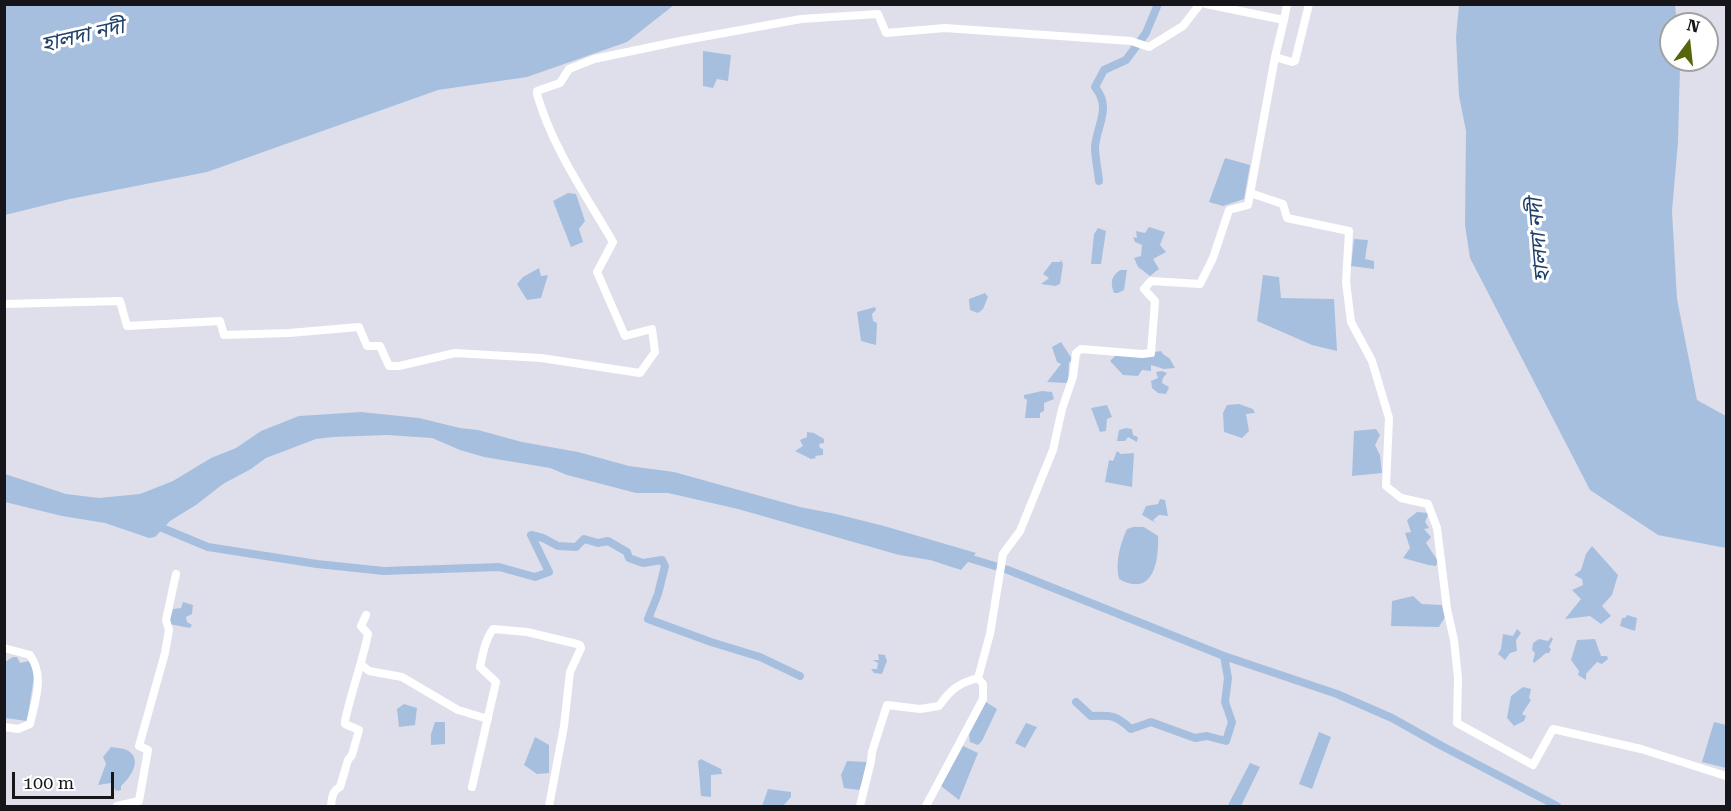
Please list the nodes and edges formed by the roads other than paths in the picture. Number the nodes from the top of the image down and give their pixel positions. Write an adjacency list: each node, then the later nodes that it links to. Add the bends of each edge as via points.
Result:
1 (1200, 4): 8 (street, via 1183,26 1149,48 1131,41 945,28 886,33 878,14 801,19 680,40 594,59 569,69 560,83 537,91 543,114 564,156 613,242 597,272 625,336 652,329 655,352 640,373 541,358 455,353 389,366 380,346 367,346 359,327 224,335 220,321 127,326 120,302)
2 (1206, 4): 5 (street)
3 (1287, 4): 5 (street)
4 (1309, 4): 6 (street, via 1295,61)
5 (1284, 20): 6 (street)
6 (1275, 57): 7 (street)
7 (1250, 193): 13 (street, via 1248,205 1229,210 1200,284 1151,281 1144,289 1155,301 1151,353 1076,353 1074,377 1053,450 1020,531 1003,554 990,634); 16 (street, via 1283,204 1287,218 1349,231 1346,282 1351,322 1372,362 1389,418 1386,486 1401,498 1428,504 1437,528 1458,678 1457,723 1533,765 1553,729 1641,749)
8 (4, 304)
9 (176, 574): 18 (street, via 166,620 170,630 139,746 148,750 140,801)
10 (366, 615): 12 (street, via 361,626 368,634)
11 (4, 648): 15 (street, via 30,655 37,666 39,681 30,724 18,729)
12 (362, 665): 14 (street, via 369,671 402,677 458,710); 19 (street, via 345,721 359,730 340,787 332,795)
13 (978, 678): 21 (street, via 960,683 939,706 920,709 887,705); 22 (street, via 983,684 983,699)
14 (488, 719): 17 (street); 20 (street, via 496,682 480,667 486,640 493,629 527,632 580,645 570,672)
15 (4, 727)
16 (1726, 776)
17 (472, 787)
18 (117, 807)
19 (331, 807)
20 (549, 807)
21 (860, 807)
22 (926, 807)

